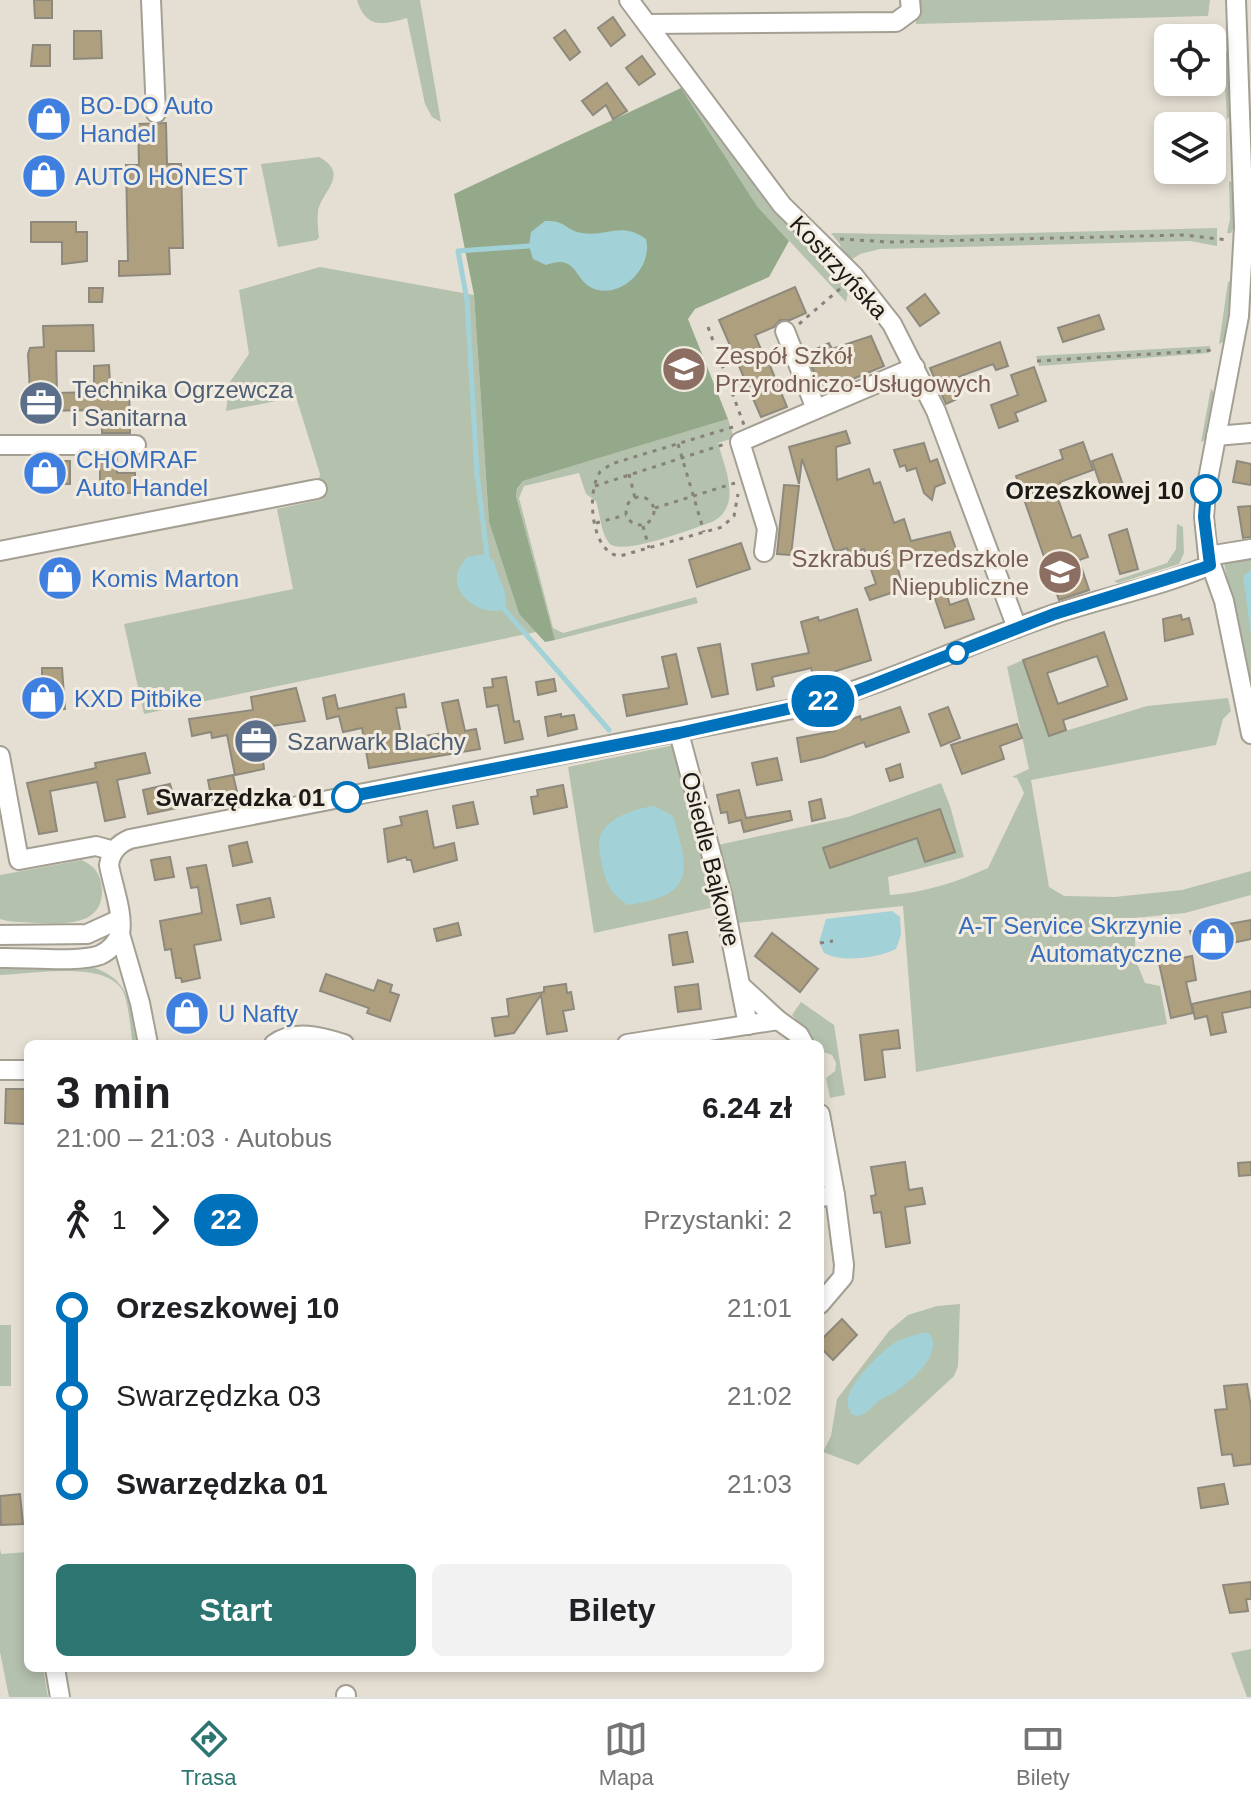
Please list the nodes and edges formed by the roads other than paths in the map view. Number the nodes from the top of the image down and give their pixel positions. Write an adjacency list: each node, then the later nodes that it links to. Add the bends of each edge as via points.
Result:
1 (151, 0): 7 (street)
2 (629, 0): 5 (street, Kostrzyńska)
3 (910, 0): 5 (street, via 911,11 896,22)
4 (1236, 0): 6 (street)
5 (647, 24): 10 (street, Kostrzyńska, via 782,205 854,276 892,324)
6 (1246, 94): 8 (street)
7 (156, 113)
8 (1245, 315): 13 (street, via 1232,351)
9 (785, 331): 11 (street)
10 (915, 367): 11 (street); 21 (street, Kostrzyńska)
11 (816, 409): 19 (street, via 740,442 767,529)
12 (1251, 433): 13 (street)
13 (1216, 436): 20 (street, via 1204,502)
14 (0, 445): 15 (street)
15 (136, 445)
16 (317, 489): 18 (street)
17 (1251, 549): 20 (street)
18 (0, 551)
19 (764, 552)
20 (1209, 561): 21 (street); 23 (street, via 1224,601)
21 (1017, 628): 22 (street, via 841,697)
22 (679, 733): 25 (street, via 130,839); 29 (street, Osiedle Bajkowe)
23 (1251, 734)
24 (0, 756): 25 (street, via 19,860 96,846)
25 (114, 851): 26 (street, via 109,865)
26 (120, 926): 27 (street, via 87,934); 28 (street, via 114,946 100,955); 32 (street)
27 (0, 935)
28 (0, 958)
29 (740, 985): 30 (street); 31 (street, Osiedle Bajkowe)
30 (778, 1020): 31 (street); 36 (street)
31 (748, 1025): 35 (street)
32 (147, 1040)
33 (280, 1040): 34 (street, via 306,1035)
34 (327, 1040)
35 (652, 1040)
36 (802, 1040)
37 (0, 1070): 38 (street)
38 (24, 1070)
39 (824, 1161): 40 (street)
40 (827, 1196): 41 (street, via 844,1265 843,1277)
41 (824, 1299)
42 (56, 1672): 43 (street)
43 (60, 1697)

